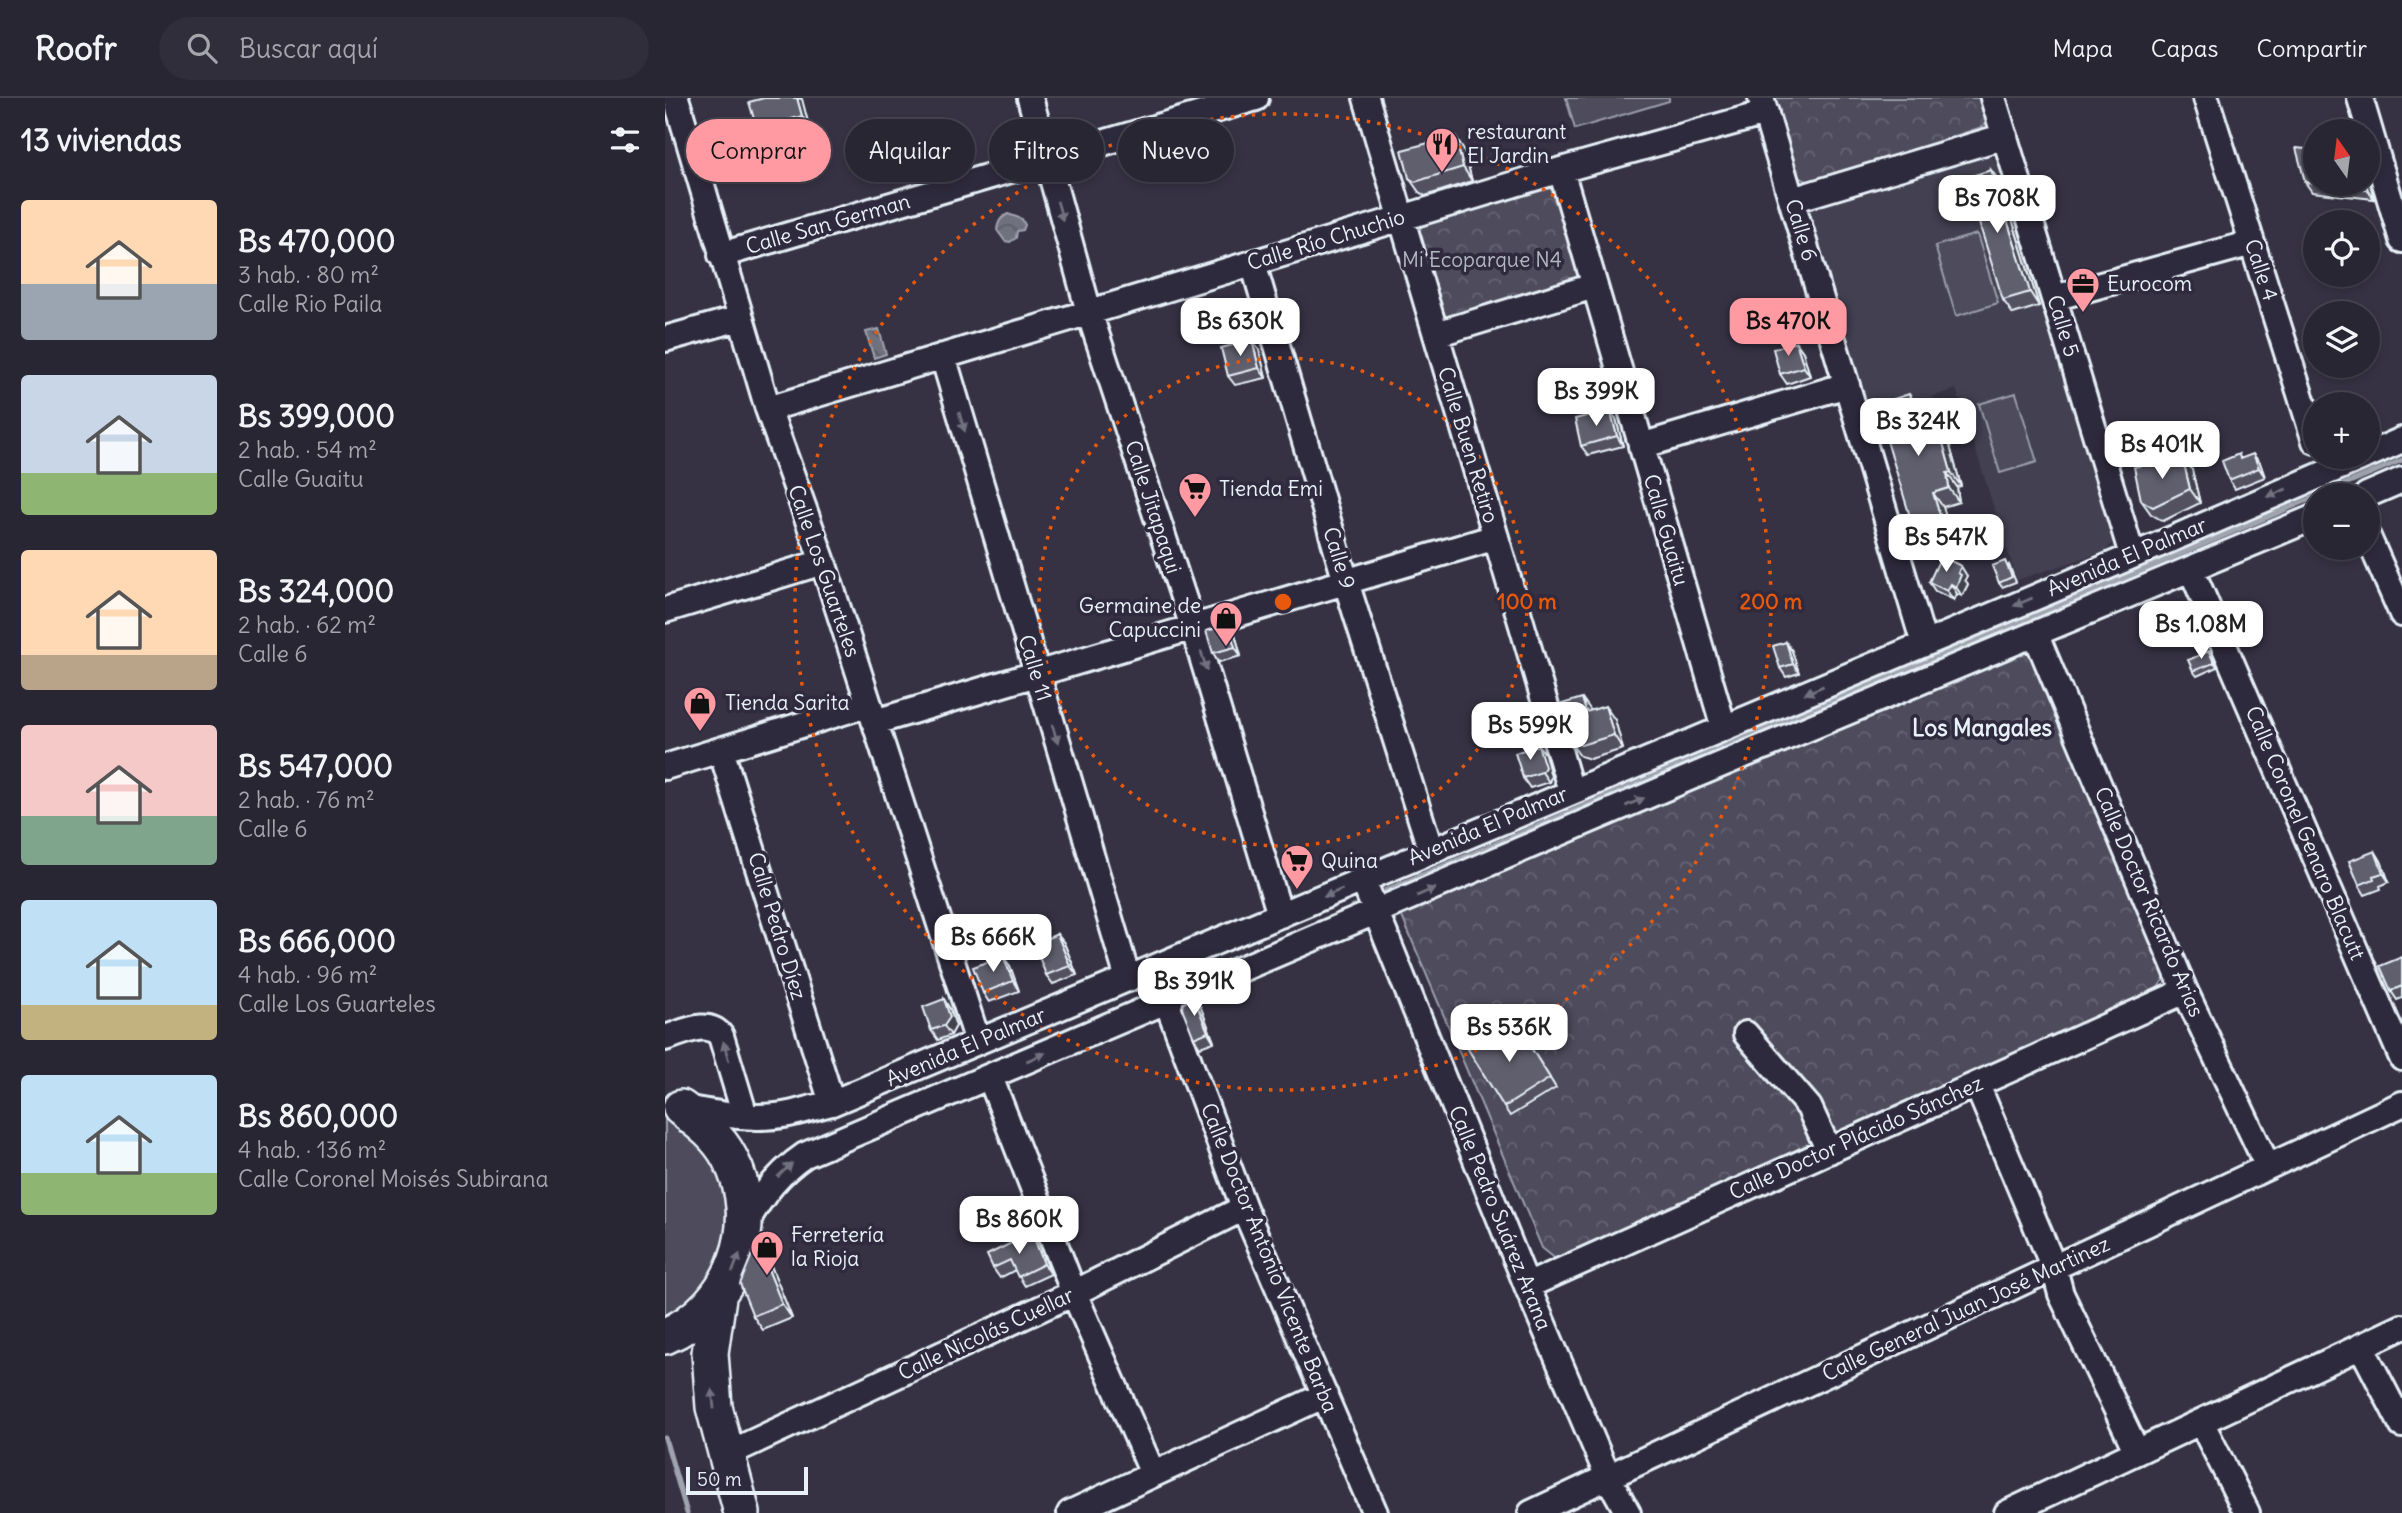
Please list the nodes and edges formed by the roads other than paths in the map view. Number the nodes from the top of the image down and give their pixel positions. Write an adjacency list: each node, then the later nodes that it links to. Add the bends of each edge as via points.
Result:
1 (1030, 98): 9 (street, Calle Jitapaqui)
2 (1256, 98): 11 (street, Calle San German)
3 (1366, 98): 17 (street, Calle Buen Retiro)
4 (1993, 98): 10 (street, Calle 5)
5 (2206, 98): 19 (street, Calle 4)
6 (2360, 98): 15 (street)
7 (679, 99): 20 (street, Calle Los Guarteles)
8 (1764, 106): 12 (street, Calle Río Chuchio); 16 (street, Calle 6)
9 (1035, 119)
10 (2005, 136): 16 (street); 23 (street, Calle 5)
11 (1104, 144)
12 (1561, 170): 17 (street, Calle Río Chuchio); 22 (street, Calle Guaitu)
13 (989, 177): 20 (street, Calle San German)
14 (1052, 182): 24 (street, Calle Jitapaqui, one-way to 24)
15 (2394, 186): 18 (street)
16 (1792, 200): 29 (street, Calle 6)
17 (1401, 218): 21 (street, Calle Río Chuchio); 26 (street, Calle Buen Retiro)
18 (2402, 240)
19 (2252, 243): 23 (street); 30 (street, Calle 4)
20 (721, 255): 25 (street, Calle Los Guarteles)
21 (1253, 262): 24 (street, Calle Río Chuchio); 44 (street, Calle 9)
22 (1594, 286): 26 (street); 33 (street, Calle Guaitu)
23 (2054, 298): 40 (street, Calle 5)
24 (1089, 312): 28 (street, Calle Río Chuchio); 48 (street, Calle Jitapaqui)
25 (740, 318): 27 (street); 31 (street, Calle Los Guarteles)
26 (1436, 334): 39 (street, Calle Buen Retiro)
27 (665, 339)
28 (943, 356): 31 (street, Calle Río Chuchio); 51 (street, Calle 11, one-way to 51)
29 (1847, 385): 33 (street); 50 (street, Calle 6)
30 (2303, 403)
31 (768, 409): 42 (street, Calle Los Guarteles)
32 (2402, 440): 34 (street)
33 (1641, 446): 53 (street, Calle Guaitu)
34 (2380, 450)
35 (2315, 469): 40 (street, Avenida El Palmar, one-way to 40)
36 (2402, 480): 37 (street)
37 (2380, 489)
38 (2303, 522): 43 (street, Avenida El Palmar)
39 (1496, 537): 44 (street); 57 (street, Calle Buen Retiro)
40 (2132, 555): 45 (street, Avenida El Palmar)
41 (2378, 560): 47 (street)
42 (823, 562): 46 (street); 52 (street, Calle Los Guarteles)
43 (2192, 569): 45 (street, Avenida El Palmar); 69 (street, Calle Coronel Genaro Blacutt)
44 (1346, 582): 48 (street); 58 (street, Calle 9)
45 (2081, 597): 49 (street, Avenida El Palmar); 50 (street, Avenida El Palmar, one-way to 50)
46 (665, 610)
47 (2402, 614)
48 (1193, 627): 51 (street); 61 (street, Calle Jitapaqui, one-way to 61)
49 (2036, 635): 55 (street, Avenida El Palmar); 63 (street, Calle Doctor Ricardo Arias)
50 (1924, 644): 53 (street, Avenida El Palmar, one-way to 53)
51 (1037, 674): 52 (street); 62 (street, Calle 11, one-way to 62)
52 (872, 713): 54 (street); 67 (street, Calle Los Guarteles)
53 (1724, 728): 55 (street, Avenida El Palmar)
54 (721, 750): 56 (street); 74 (street, Calle Pedro Díez)
55 (1690, 760): 57 (street, Avenida El Palmar); 60 (street, Avenida El Palmar, one-way to 55)
56 (665, 767)
57 (1571, 791): 58 (street, Avenida El Palmar)
58 (1431, 851): 59 (street, Avenida El Palmar)
59 (1363, 880): 60 (street, Calle Pedro Suárez Arana); 61 (street, Avenida El Palmar, one-way to 61)
60 (1376, 914): 64 (street, Avenida El Palmar); 82 (street, Calle Pedro Suárez Arana)
61 (1280, 915): 62 (street, Avenida El Palmar)
62 (1128, 979): 67 (street, Avenida El Palmar)
63 (2185, 991): 71 (street, Calle Doctor Plácido Sánchez); 78 (street, Calle Doctor Ricardo Arias)
64 (1167, 1002): 70 (street, Avenida El Palmar, one-way to 64); 79 (street, Calle Doctor Antonio Vicente Barba)
65 (1746, 1034): 77 (street, via 1809,1107)
66 (665, 1038): 76 (street, one-way to 66, via 716,1028 707,1026)
67 (978, 1042): 68 (street, Avenida El Palmar)
68 (944, 1057): 72 (street, via 944,1072); 74 (street, Avenida El Palmar)
69 (2402, 1058)
70 (990, 1077): 72 (street, Avenida El Palmar); 83 (street)
71 (1977, 1085): 77 (street, Calle Doctor Plácido Sánchez); 81 (street)
72 (958, 1089): 80 (street, Avenida El Palmar, one-way to 72, via 782,1171 805,1155)
73 (670, 1100): 76 (street, Avenida El Palmar); 80 (highway, via 709,1129 729,1157 742,1190)
74 (832, 1103): 76 (street, Avenida El Palmar, via 789,1114)
75 (2402, 1104): 78 (street, Calle General Juan José Martinez)
76 (745, 1116)
77 (1829, 1151): 82 (street, Calle Doctor Plácido Sánchez)
78 (2268, 1167): 81 (street, Calle General Juan José Martinez)
79 (1244, 1208): 83 (street, Calle Nicolás Cuellar); 88 (street, Calle Doctor Antonio Vicente Barba)
80 (745, 1225): 84 (highway, one-way to 80, via 741,1250)
81 (2054, 1268): 91 (street, via 2060,1294); 94 (street, Calle General Juan José Martinez)
82 (1527, 1286): 94 (street, Calle Pedro Suárez Arana)
83 (1074, 1293): 92 (street, Calle Nicolás Cuellar); 93 (street)
84 (717, 1297): 86 (highway, via 693,1321); 92 (highway, one-way to 84, via 713,1407 710,1353)
85 (2402, 1327): 87 (street)
86 (667, 1335)
87 (2361, 1346): 89 (street); 90 (street)
88 (1325, 1395): 93 (street); 98 (street, Calle Doctor Antonio Vicente Barba)
89 (2201, 1422): 91 (street); 102 (street)
90 (2402, 1425)
91 (2137, 1452): 95 (street)
92 (725, 1455): 96 (highway)
93 (1153, 1474): 97 (street)
94 (1608, 1476): 99 (street, Calle General Juan José Martinez); 100 (street, Calle Pedro Suárez Arana)
95 (2047, 1505): 101 (street)
96 (742, 1513)
97 (1070, 1513)
98 (1375, 1513)
99 (1531, 1513)
100 (1628, 1513)
101 (2007, 1513)
102 (2247, 1513)

